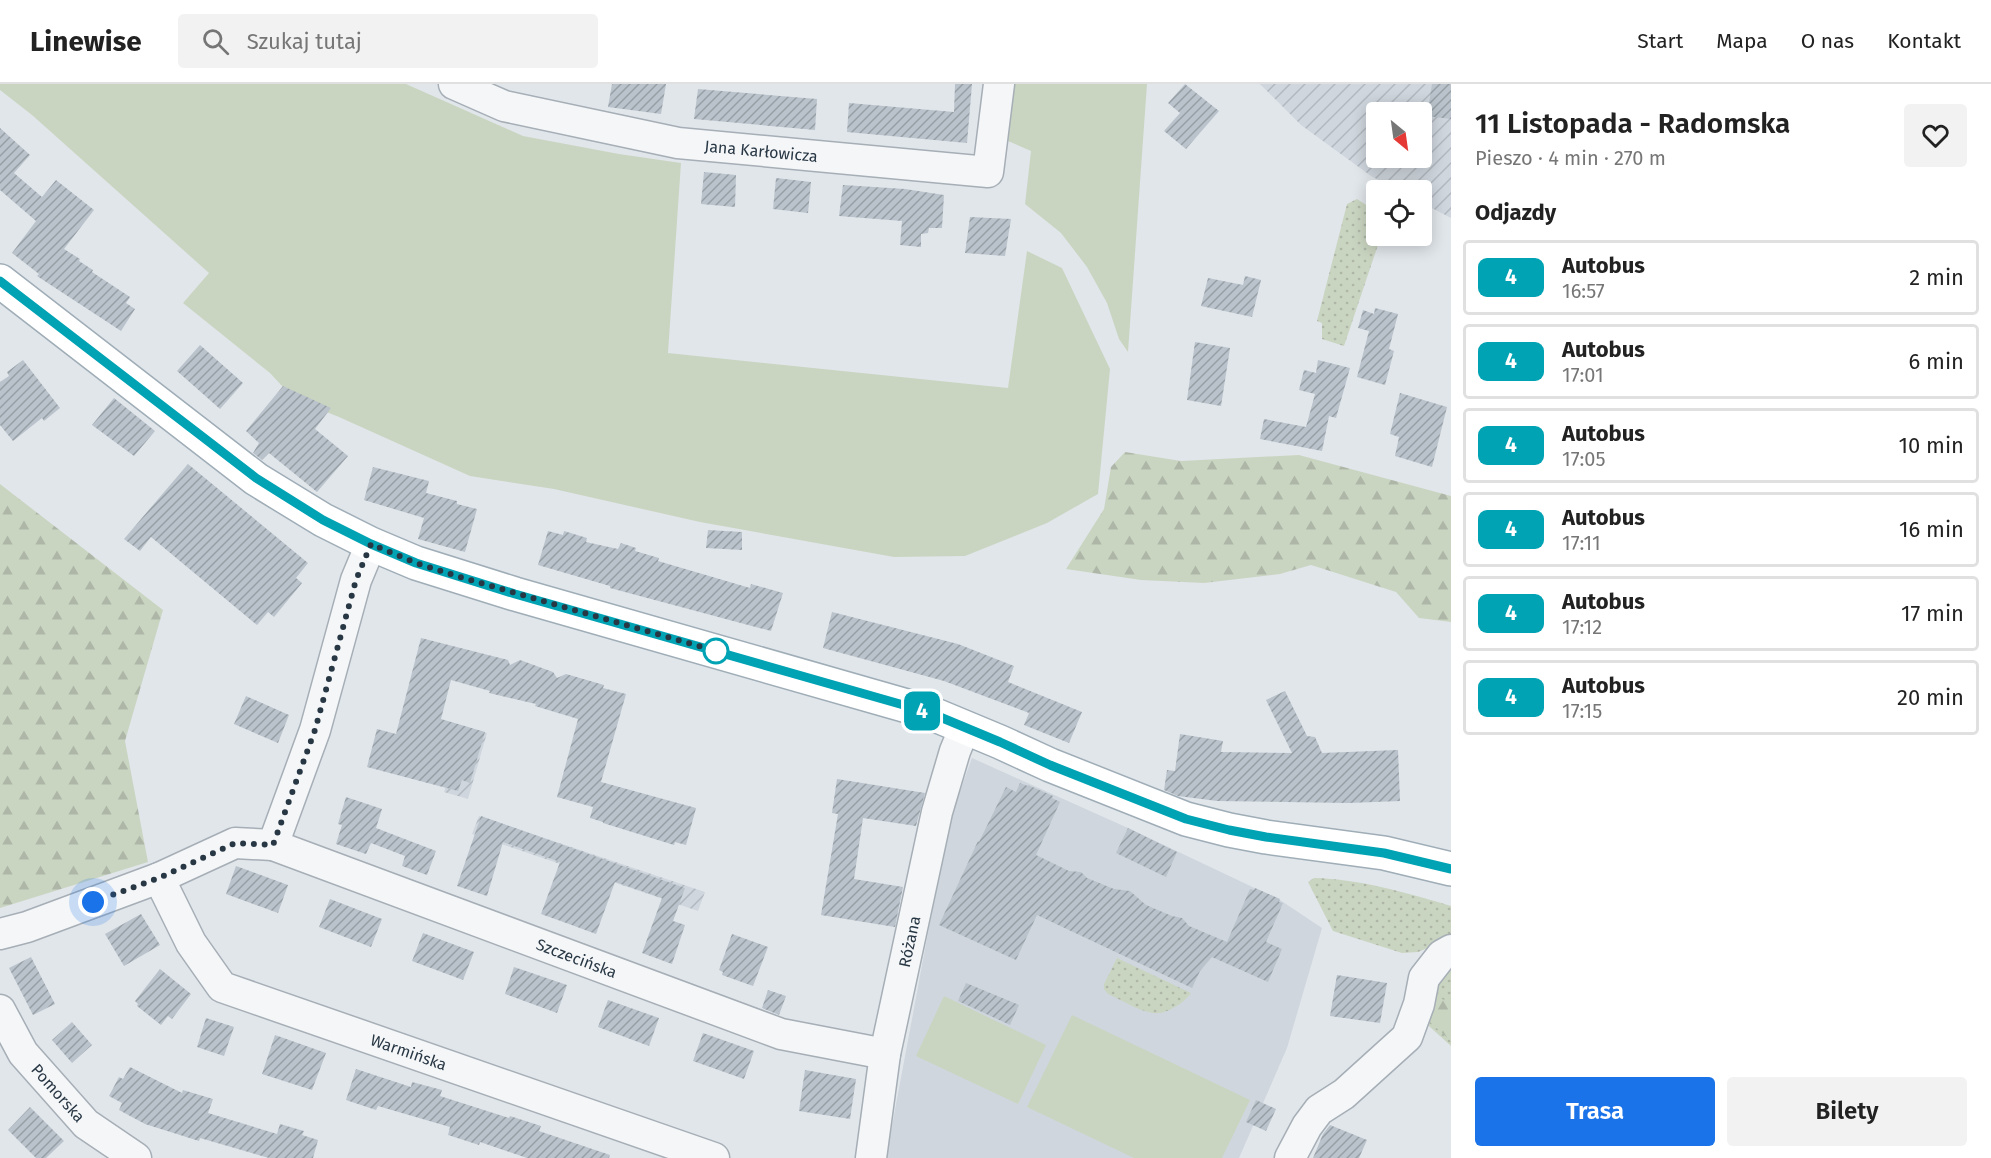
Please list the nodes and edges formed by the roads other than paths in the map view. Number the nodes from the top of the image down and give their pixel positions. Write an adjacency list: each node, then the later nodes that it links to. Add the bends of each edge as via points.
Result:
1 (454, 84): 2 (street, Jana Karłowicza, via 504,106 678,143 988,172)
2 (999, 84)
3 (0, 280): 4 (main road, via 256,478 323,520)
4 (371, 544): 5 (main road, via 457,576 928,712); 6 (street, via 356,580 315,730)
5 (965, 727): 7 (main road, via 1186,819 1266,837 1384,853); 12 (street, Różana, via 937,812)
6 (273, 845): 8 (street, Szczecińska, via 235,843); 12 (street, Szczecińska, via 781,1035)
7 (1451, 869)
8 (159, 878): 9 (street, Szczecińska); 14 (street, Warmińska, via 191,942 222,987)
9 (0, 934)
10 (1451, 951): 16 (street, via 1442,955 1424,978 1407,1037 1344,1094 1319,1110)
11 (0, 1010): 13 (street, Pomorska, via 23,1053 86,1124)
12 (885, 1054): 15 (street, Różana)
13 (136, 1158)
14 (714, 1158)
15 (871, 1158)
16 (1290, 1158)

